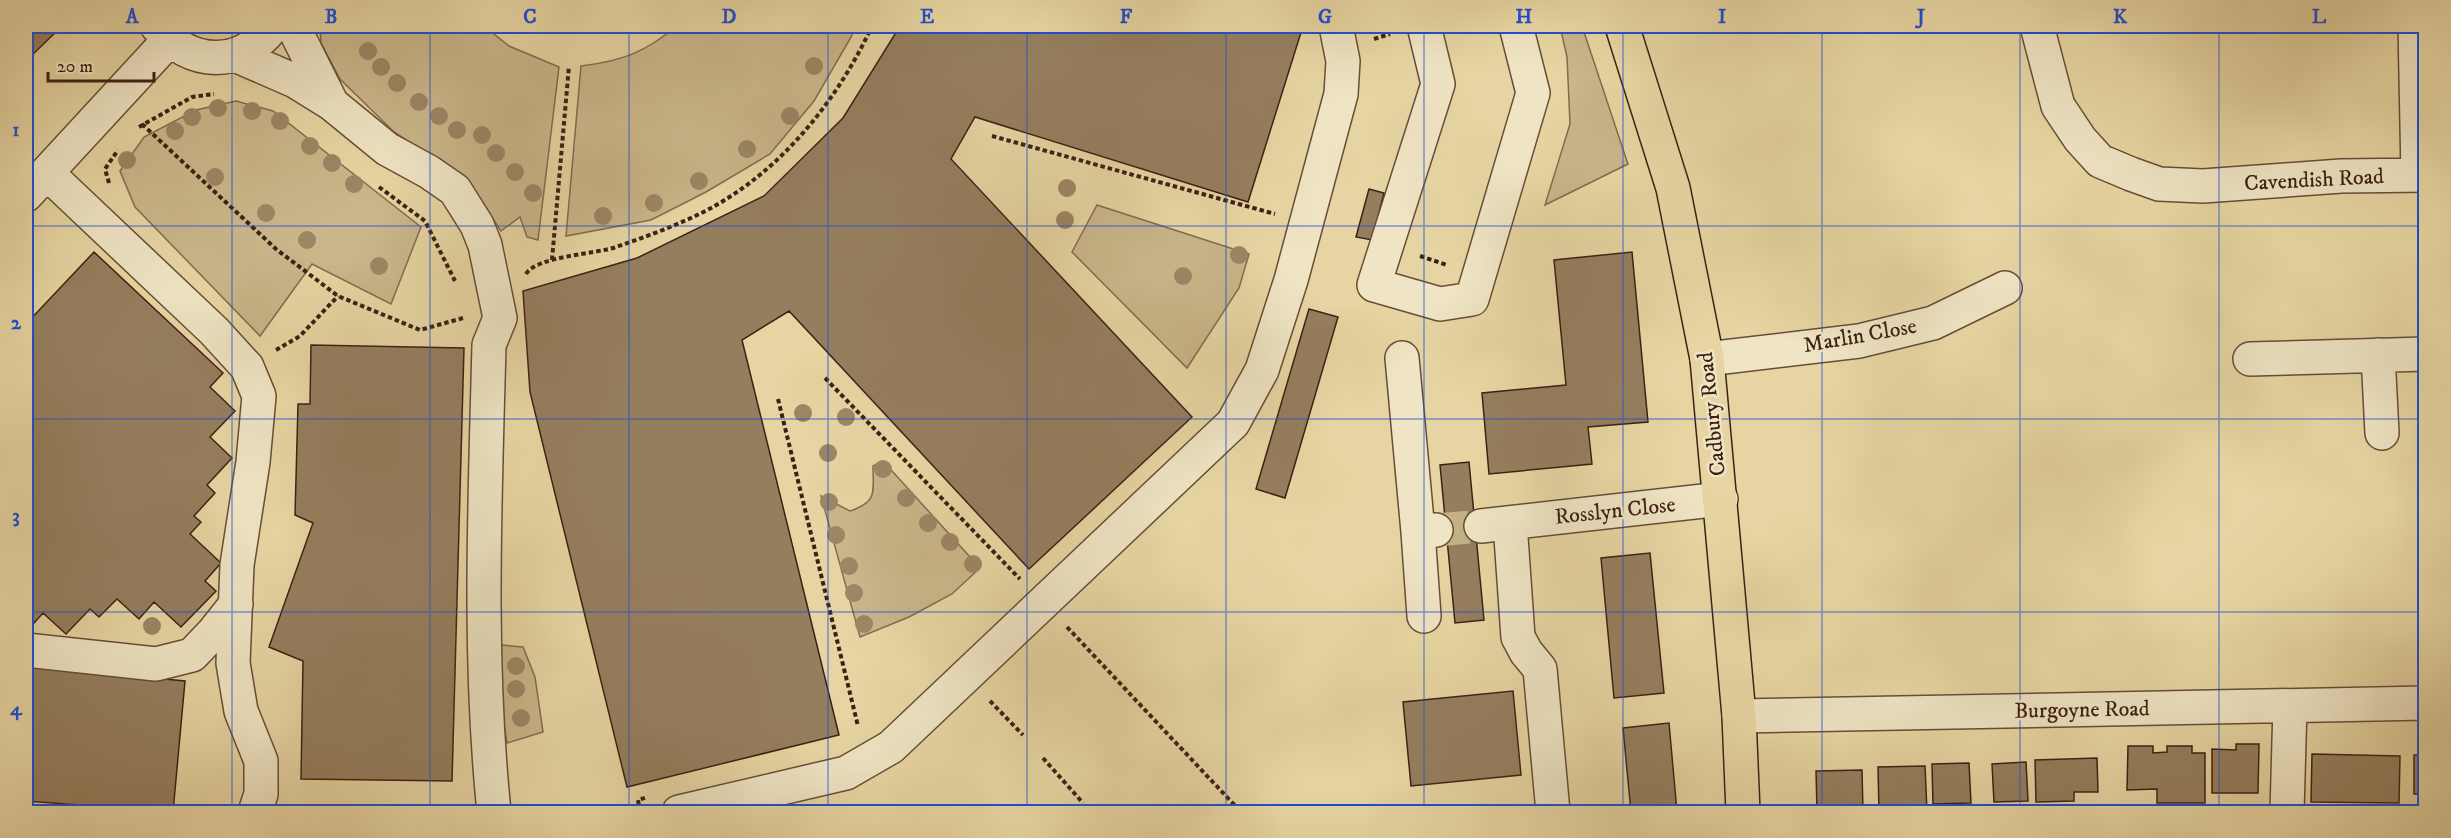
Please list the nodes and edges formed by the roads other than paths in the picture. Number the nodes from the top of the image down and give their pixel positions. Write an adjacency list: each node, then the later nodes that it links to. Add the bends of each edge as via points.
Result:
1 (273, 26): 10 (street, via 252,48)
2 (293, 26): 11 (street)
3 (1336, 26): 30 (street, via 1344,62 1341,94 1291,280 1262,370 1233,423 891,747 846,773)
4 (1424, 26): 5 (street, via 1438,84 1374,285 1440,304 1473,298 1533,93)
5 (1516, 26)
6 (1622, 26): 18 (main road, Cadbury Road, via 1673,188)
7 (2037, 26): 12 (street, Cavendish Road, via 2058,106 2080,139 2100,161 2159,184 2203,186 2341,176)
8 (2415, 26): 12 (street)
9 (163, 33): 10 (street, via 189,53 212,58); 13 (street)
10 (235, 55): 11 (street, via 295,81)
11 (332, 104): 29 (street, via 387,149 455,190 485,245 500,318 489,345 483,592 483,672)
12 (2422, 175)
13 (36, 184): 22 (street, via 214,331 247,367 259,396 237,565)
14 (2005, 288): 18 (street, Marlin Close, via 1933,323 1859,341)
15 (2426, 354): 16 (street)
16 (2379, 355): 19 (street); 20 (street)
17 (1402, 358): 23 (street, via 1427,531)
18 (1707, 359): 21 (main road, Cadbury Road)
19 (2250, 359)
20 (2382, 433)
21 (1721, 499): 27 (main road, Cadbury Road); 31 (street, Rosslyn Close, via 1495,524 1518,637 1540,669)
22 (236, 604): 24 (street, via 192,655 156,664); 28 (street, via 232,663 241,711 261,761 261,794)
23 (1424, 616)
24 (26, 650)
25 (2426, 703): 26 (street, Burgoyne Road)
26 (2290, 706): 27 (street, Burgoyne Road); 33 (street)
27 (1738, 716): 32 (main road, Cadbury Road)
28 (255, 813)
29 (494, 813)
30 (679, 813)
31 (1553, 813)
32 (1743, 813)
33 (2287, 813)

